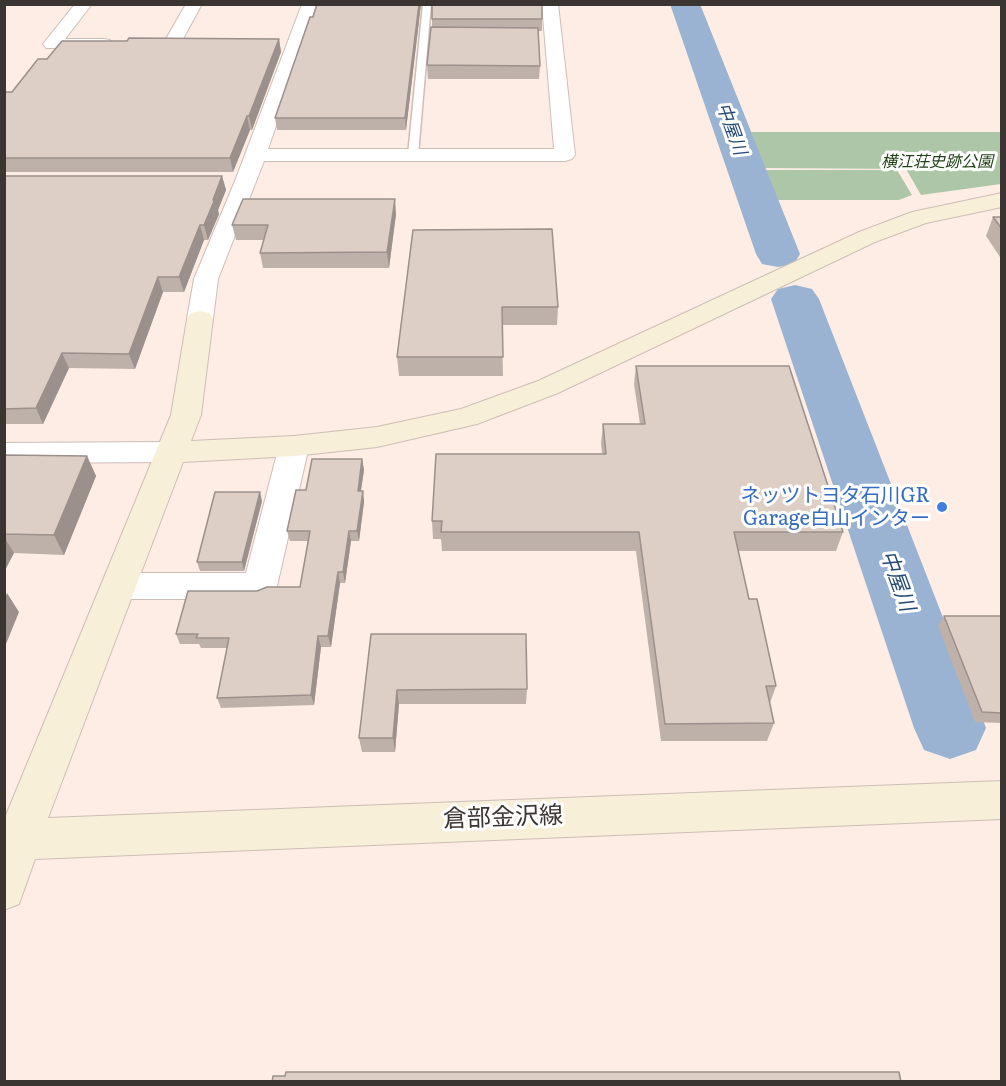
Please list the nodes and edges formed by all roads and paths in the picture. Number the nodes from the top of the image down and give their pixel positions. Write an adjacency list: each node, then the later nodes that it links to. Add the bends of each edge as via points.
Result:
1 (84, 4): 8 (street, via 52,44)
2 (194, 4): 10 (street)
3 (310, 4): 13 (street)
4 (427, 4): 6 (lane)
5 (550, 4): 15 (street, via 547,36 565,154)
6 (424, 35): 7 (lane); 15 (lane)
7 (436, 35)
8 (117, 44)
9 (150, 44): 10 (street)
10 (172, 44): 11 (street)
11 (194, 44)
12 (273, 45): 13 (street)
13 (296, 45): 14 (street)
14 (255, 155): 15 (street); 17 (street)
15 (413, 155)
16 (223, 181): 17 (street)
17 (246, 181): 20 (street, via 206,279 186,415)
18 (1002, 200): 19 (street, via 920,217 867,237 548,387 467,417 377,437)
19 (294, 446): 20 (street); 22 (street, via 260,586)
20 (171, 452): 21 (street); 22 (street)
21 (4, 453)
22 (118, 586): 24 (street)
23 (1002, 800): 24 (street, 倉部金沢線)
24 (12, 839): 25 (street)
25 (4, 889)

